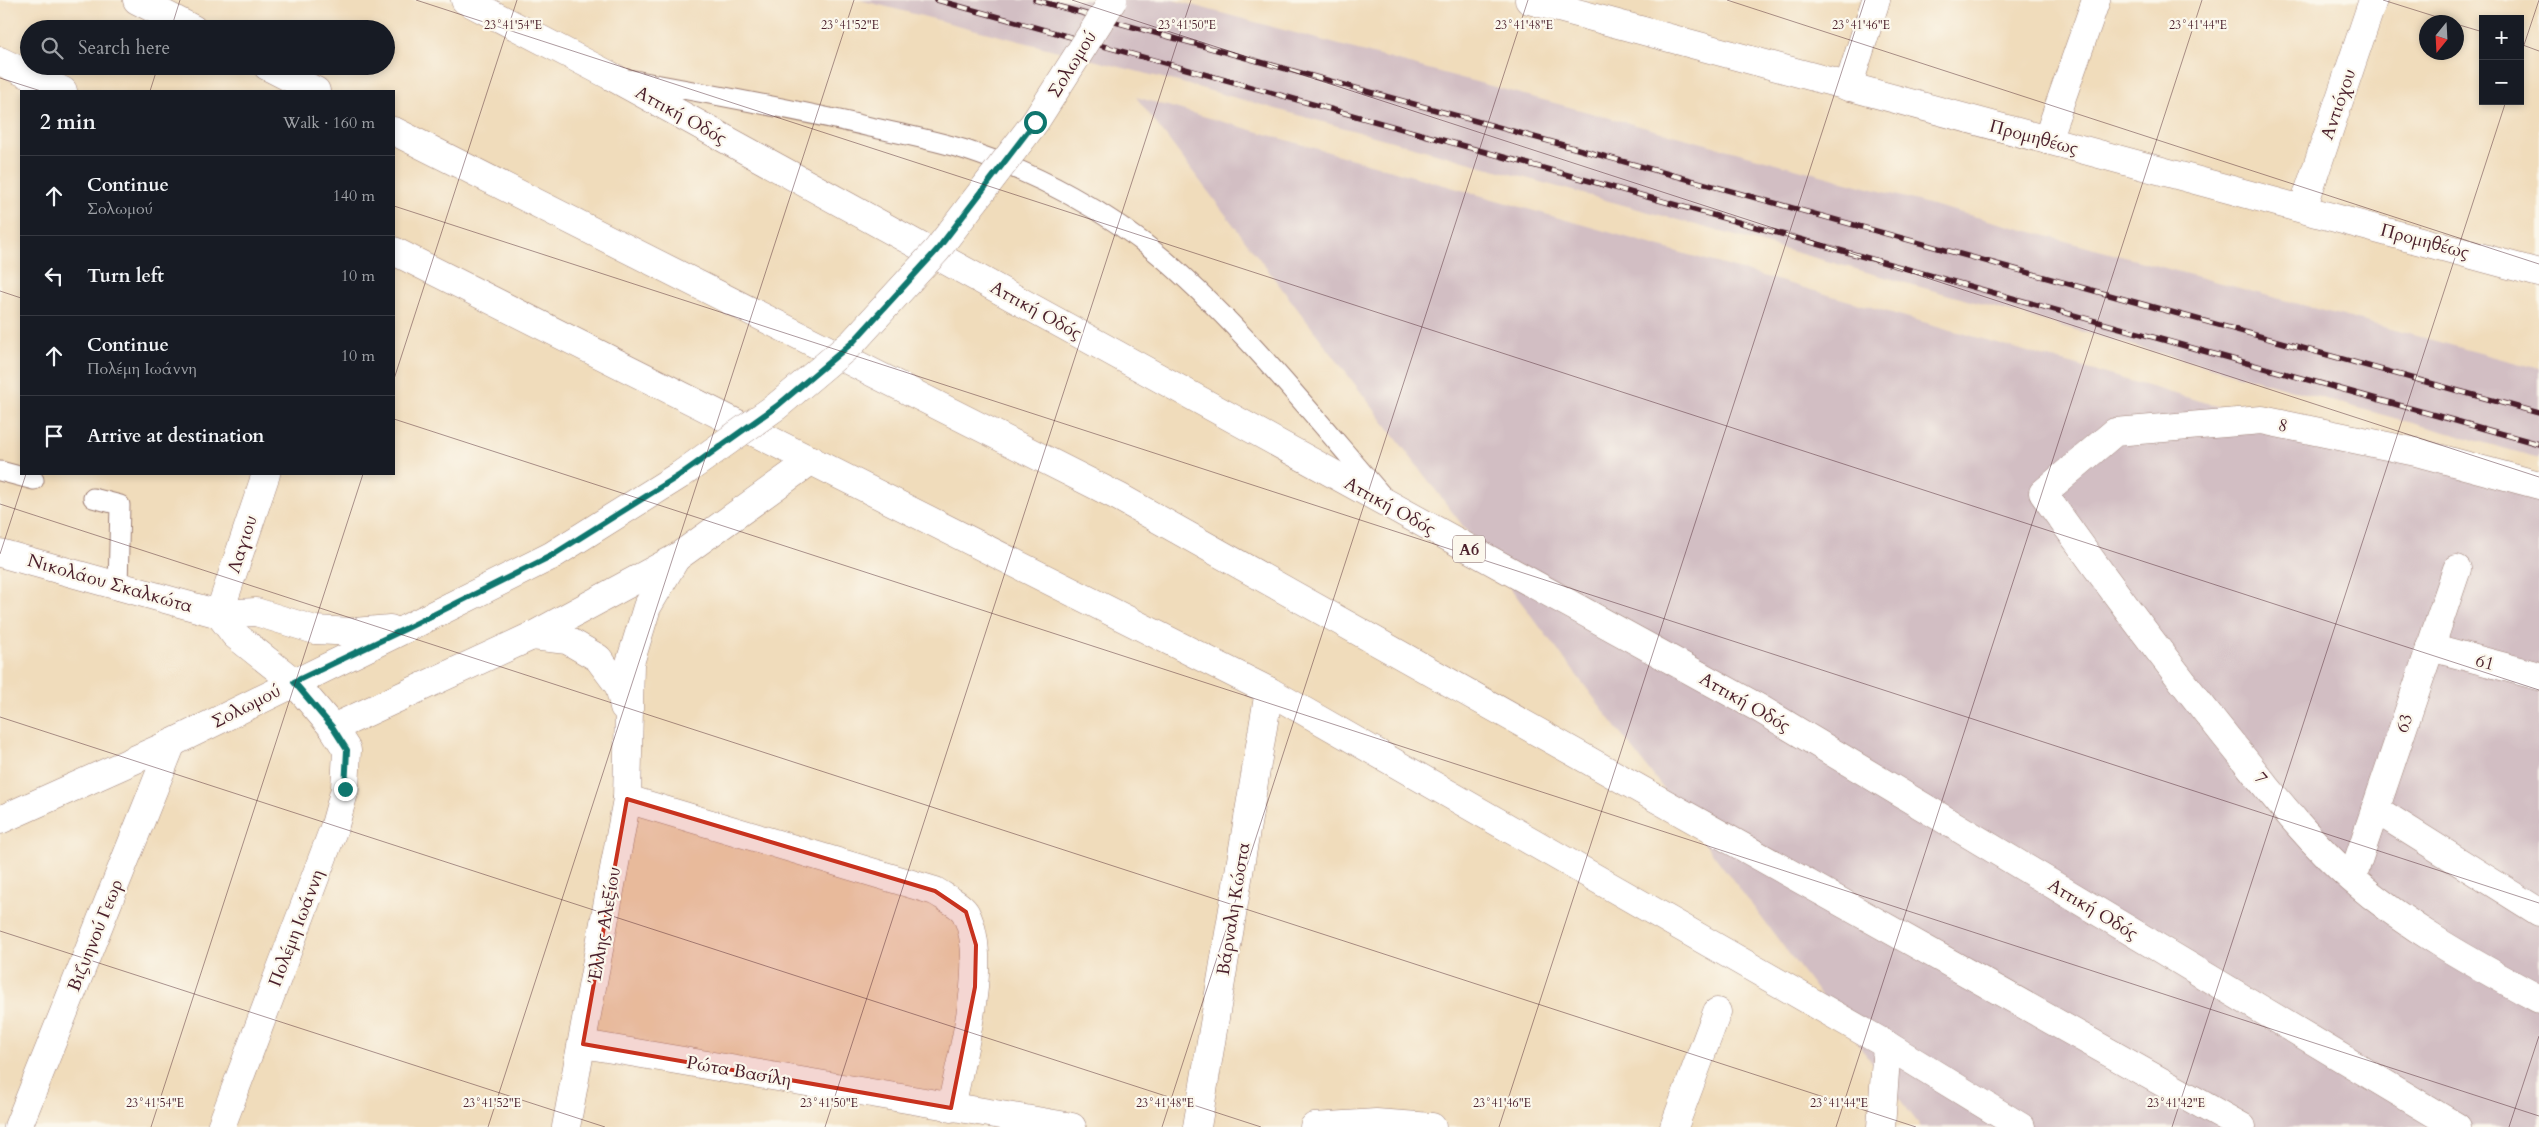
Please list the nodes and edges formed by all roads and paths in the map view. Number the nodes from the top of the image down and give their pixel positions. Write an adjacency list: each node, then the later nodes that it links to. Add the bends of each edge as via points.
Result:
1 (137, 0): 8 (main road)
2 (465, 0): 13 (main road, Αττική Οδός / Α6)
3 (1113, 0): 35 (main road, Σολωμού, bridge, via 1035,122 937,250 853,342 777,406 680,475 551,556)
4 (1530, 0): 14 (main road, Προμηθέως)
5 (1876, 0): 14 (main road)
6 (2096, 0): 18 (main road)
7 (2373, 0): 19 (main road, Αντιόχου)
8 (176, 20)
9 (0, 61): 10 (main road)
10 (20, 71)
11 (29, 75): 15 (main road)
12 (285, 75): 16 (main road)
13 (609, 75): 29 (main road, Αττική Οδός / Α6); 29 (lane, via 838,119 958,148 1021,172 1072,198 1163,259 1208,300)
14 (1848, 87): 18 (main road, Προμηθέως)
15 (61, 90)
16 (314, 90)
17 (395, 132): 64 (main road, via 1119,497)
18 (2047, 140): 19 (main road, Προμηθέως)
19 (2303, 208): 21 (main road, Προμηθέως)
20 (395, 252): 22 (main road)
21 (2539, 273)
22 (812, 460): 31 (main road); 40 (main road)
23 (0, 471): 25 (lane)
24 (266, 475): 34 (main road, Λαγιου)
25 (34, 480)
26 (2539, 485): 27 (main road, 8, via 2416,452 2262,420 2115,432)
27 (2043, 493): 47 (main road, 7, via 2101,575 2216,723 2293,817)
28 (93, 498): 33 (lane, via 120,505)
29 (1392, 506): 65 (main road, Αττική Οδός / Α6, via 1757,707)
30 (0, 552): 33 (main road, Νικολάου Σκαλκώτα)
31 (676, 558): 36 (main road); 41 (main road, Έλλης Αλεξίου, via 647,607 641,626 630,663)
32 (2457, 569): 37 (main road, 63)
33 (118, 586): 34 (main road, Νικολάου Σκαλκώτα)
34 (219, 614): 35 (main road, Νικολάου Σκαλκώτα, via 256,612 315,630 354,632); 39 (main road, via 235,636)
35 (407, 628): 39 (main road, Σολωμού)
36 (532, 636): 41 (main road, Έλλης Αλεξίου, via 567,640 598,658 619,686); 42 (main road)
37 (2430, 647): 38 (main road, 61); 45 (main road, 63)
38 (2539, 676)
39 (294, 682): 42 (main road, Πολέμη Ιωάννη); 43 (main road, Σολωμού)
40 (1269, 691): 52 (main road); 58 (main road, Βάρναλη Κώστα)
41 (627, 721): 44 (main road, Έλλης Αλεξίου)
42 (333, 728): 55 (main road, Πολέμη Ιωάννη, via 347,750 345,789 335,825)
43 (172, 743): 46 (main road, Σολωμού); 54 (main road, Βιζυηνού Γεωρ)
44 (627, 799): 51 (main road, Έλλης Αλεξίου); 53 (main road, via 935,891 966,912 976,945 975,987)
45 (2375, 809): 47 (main road, 63); 48 (main road)
46 (0, 820)
47 (2352, 878): 49 (main road, 7, via 2440,943)
48 (2539, 912)
49 (2539, 1000)
50 (1717, 1012): 61 (main road)
51 (582, 1044): 53 (main road, Ρώτα Βασίλη); 56 (main road, Έλλης Αλεξίου)
52 (1887, 1045): 62 (main road); 63 (main road)
53 (951, 1108): 57 (main road, Ρώτα Βασίλη)
54 (18, 1127)
55 (221, 1127)
56 (566, 1127)
57 (1072, 1127)
58 (1197, 1127)
59 (1314, 1127): 60 (main road, via 1376,1123)
60 (1432, 1127)
61 (1674, 1127)
62 (1881, 1127)
63 (2021, 1127)
64 (2242, 1127)
65 (2457, 1127)

